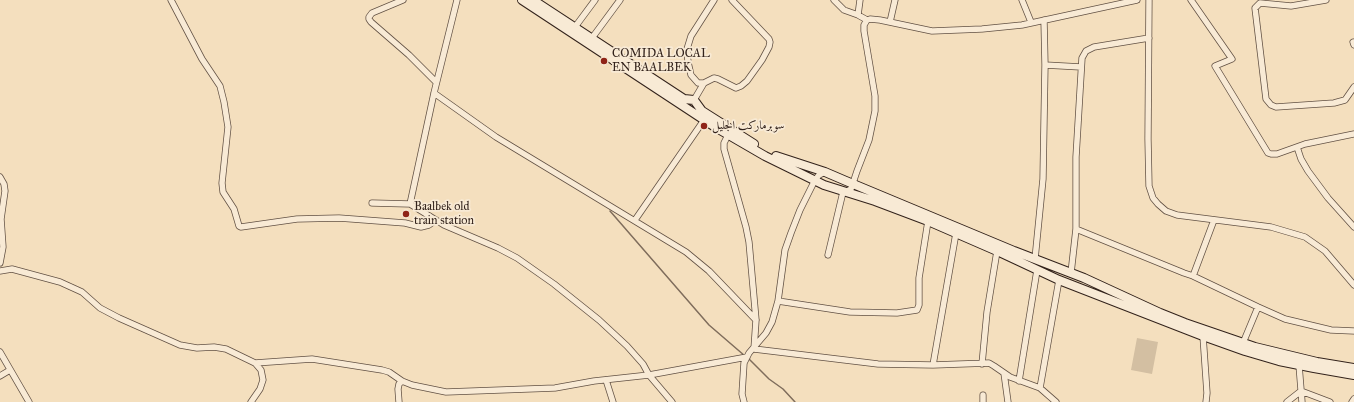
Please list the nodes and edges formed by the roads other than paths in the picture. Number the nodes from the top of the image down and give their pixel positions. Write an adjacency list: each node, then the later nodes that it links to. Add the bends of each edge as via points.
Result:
1 (171, 0): 44 (street, via 202,59 220,86 228,127 223,187 227,200 234,208 239,226 297,218 339,218 405,223 422,227)
2 (403, 0): 28 (street, via 372,13 369,19)
3 (457, 0): 28 (street)
4 (522, 0): 33 (main road)
5 (532, 0): 23 (main road)
6 (594, 0): 23 (street)
7 (620, 0): 24 (street)
8 (714, 0): 29 (street, via 691,36 687,49 692,75 698,83)
9 (732, 0): 29 (street, via 769,39 770,45 750,78 742,86 736,88 714,78)
10 (834, 0): 18 (street, via 844,10)
11 (860, 0): 18 (street)
12 (895, 0): 21 (street)
13 (1022, 0): 22 (street)
14 (1137, 0): 20 (street)
15 (1149, 0): 25 (street)
16 (1191, 0): 36 (street, via 1232,59 1215,66 1266,150 1274,154)
17 (1326, 0): 30 (street, via 1291,6 1260,3 1255,8 1266,99 1276,107 1334,102 1345,100)
18 (858, 15): 19 (street)
19 (867, 20): 21 (street); 40 (street, via 864,31 875,96 875,111 869,140)
20 (1044, 20): 22 (street); 26 (street)
21 (890, 22): 22 (street, via 937,31 997,28)
22 (1031, 22)
23 (575, 27): 24 (main road)
24 (592, 38): 32 (main road, via 684,99)
25 (1149, 38): 27 (street, via 1090,48 1084,54); 46 (street, via 1148,138 1153,198 1172,214)
26 (1045, 65): 27 (street); 53 (street, via 1043,178)
27 (1081, 67): 49 (street, via 1076,157)
28 (436, 82): 31 (street)
29 (704, 83): 32 (street)
30 (1354, 87)
31 (434, 93): 43 (street); 45 (street, via 496,137)
32 (694, 100): 37 (main road, via 702,111 765,150)
33 (704, 120): 34 (main road); 45 (street)
34 (728, 134): 39 (main road); 66 (street, via 724,149 746,227)
35 (1354, 134): 36 (street)
36 (1297, 147): 48 (street, via 1308,171)
37 (825, 172): 39 (street); 40 (main road)
38 (0, 177): 54 (street, via 5,191 1,218 4,247)
39 (815, 180): 41 (main road); 64 (street, via 785,250)
40 (853, 184): 41 (street, via 851,189); 53 (main road)
41 (844, 192): 47 (main road); 52 (street)
42 (372, 203): 43 (street)
43 (410, 204): 44 (street)
44 (436, 220): 80 (street, via 506,252 579,302 622,341 643,364)
45 (635, 220): 66 (street, via 698,260)
46 (1214, 220): 59 (street); 62 (street, via 1271,227 1305,237 1325,251)
47 (928, 222): 50 (main road); 64 (street, via 917,310 897,313 850,312)
48 (1354, 227)
49 (1076, 229): 58 (street); 59 (street)
50 (956, 233): 51 (main road); 75 (street)
51 (997, 251): 56 (main road); 74 (street)
52 (828, 255)
53 (1035, 260): 55 (main road)
54 (0, 263)
55 (1060, 269): 58 (main road); 61 (main road)
56 (1037, 270): 61 (main road); 85 (street)
57 (0, 271): 73 (street, via 12,269 60,282 82,292 100,308 119,318 180,345 226,349)
58 (1072, 273): 60 (main road)
59 (1193, 276): 65 (street)
60 (1084, 278): 63 (main road); 69 (main road, via 1160,313)
61 (1057, 279): 63 (main road); 86 (street)
62 (1354, 285)
63 (1080, 288): 68 (main road)
64 (778, 300): 70 (street, via 770,327)
65 (1258, 307): 67 (street, via 1307,325); 69 (street)
66 (756, 320): 70 (street)
67 (1354, 331)
68 (1203, 336): 76 (main road, via 1245,351); 99 (street)
69 (1243, 343): 78 (main road)
70 (754, 349): 72 (street); 75 (street, via 878,364)
71 (0, 352): 77 (street)
72 (747, 357): 80 (street); 95 (street, via 744,363)
73 (255, 363): 84 (street, via 312,359 382,370); 91 (street, via 261,370 262,380 260,389)
74 (982, 364): 75 (street); 79 (street, via 991,364)
75 (933, 365)
76 (1299, 365): 78 (main road); 87 (street)
77 (10, 370): 81 (street); 90 (street)
78 (1352, 372): 83 (street)
79 (1004, 373): 85 (street); 97 (street)
80 (649, 375): 82 (street); 94 (street)
81 (0, 376)
82 (606, 380): 84 (street, via 555,388 446,392); 93 (street)
83 (1354, 380)
84 (402, 381): 92 (street, via 398,389)
85 (1019, 381): 86 (street)
86 (1040, 388): 98 (street)
87 (1301, 391): 100 (street); 101 (street); 102 (street)
88 (982, 395): 96 (street)
89 (1354, 399): 103 (street)
90 (29, 402)
91 (251, 402)
92 (399, 402)
93 (613, 402)
94 (672, 402)
95 (744, 402)
96 (983, 402)
97 (1008, 402)
98 (1056, 402)
99 (1206, 402)
100 (1287, 402)
101 (1302, 402)
102 (1330, 402)
103 (1352, 402)

